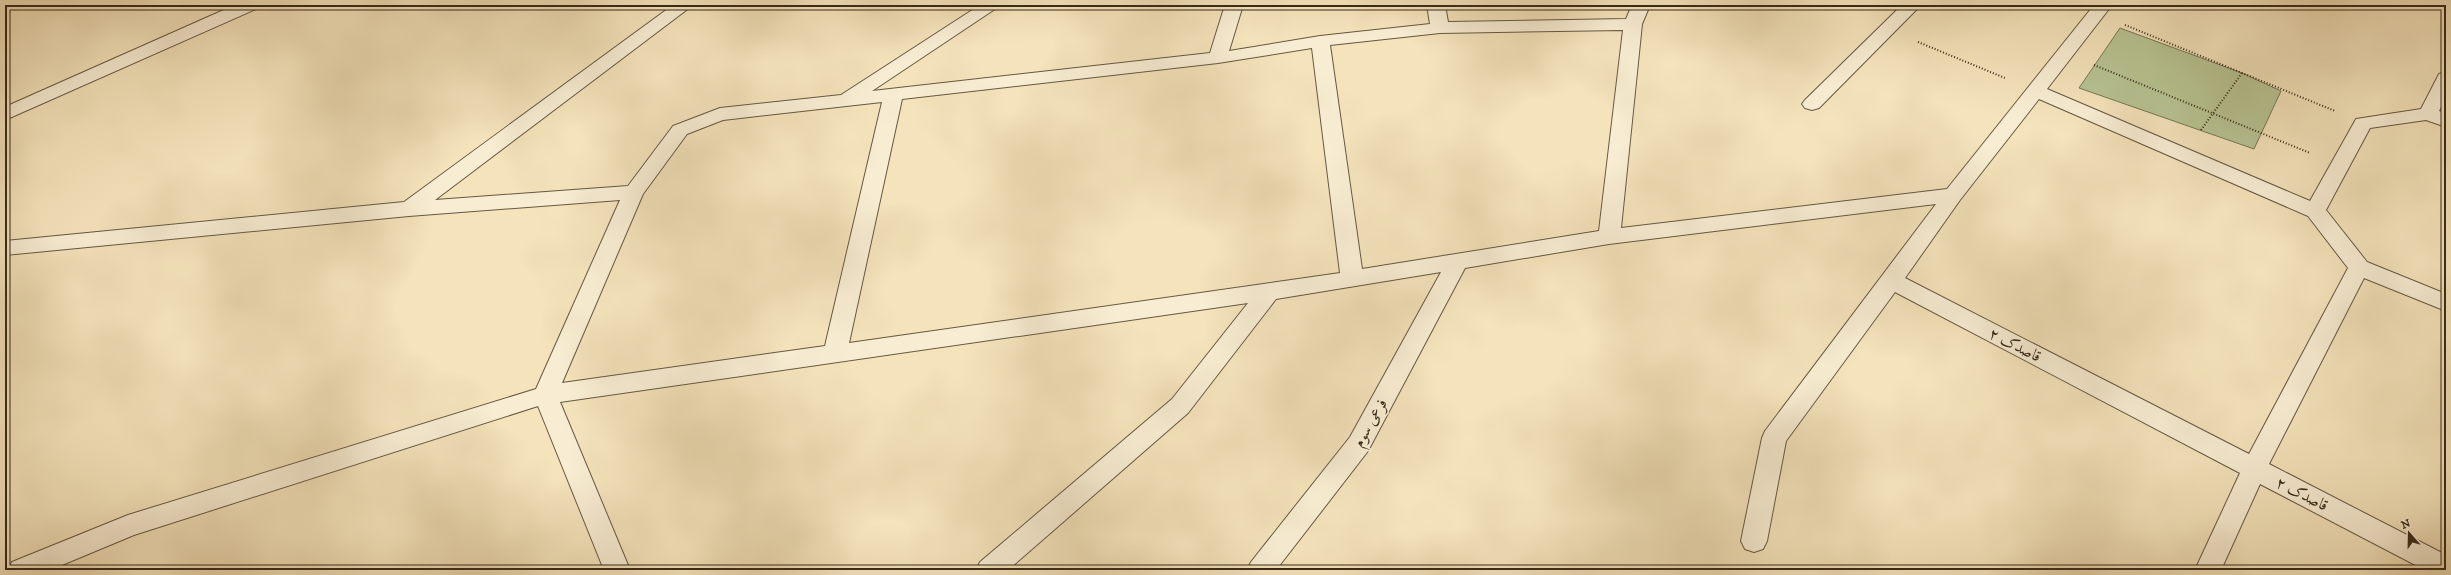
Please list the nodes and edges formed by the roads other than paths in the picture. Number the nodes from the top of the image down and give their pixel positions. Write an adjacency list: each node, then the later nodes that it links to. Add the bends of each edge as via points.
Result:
1 (250, 5): 18 (street)
2 (684, 5): 22 (street)
3 (992, 5): 16 (street)
4 (1234, 5): 12 (street)
5 (1436, 5): 10 (street)
6 (1641, 5): 9 (street)
7 (1912, 5): 17 (street)
8 (2100, 9): 14 (street)
9 (1633, 24): 10 (street); 24 (street)
10 (1440, 28): 11 (street)
11 (1320, 41): 12 (street); 28 (street)
12 (1218, 58): 15 (street)
13 (2446, 78): 19 (street)
14 (2034, 90): 21 (street); 23 (street)
15 (893, 95): 16 (street); 32 (street)
16 (844, 100): 20 (street, via 720,114 680,130)
17 (1812, 104)
18 (5, 114)
19 (2437, 117): 23 (street, via 2363,123)
20 (634, 192): 22 (street); 33 (street)
21 (1953, 195): 24 (street); 29 (street)
22 (409, 209): 25 (street)
23 (2315, 211): 27 (street)
24 (1609, 237): 26 (street)
25 (5, 248)
26 (1457, 262): 28 (street); 40 (street, فرعی سوم, via 1359,444)
27 (2359, 267): 31 (street); 34 (street)
28 (1352, 278): 30 (street)
29 (1892, 281): 34 (street, قاصدک ۲); 35 (street, via 1774,438)
30 (1269, 292): 32 (street); 39 (street, via 1180,406)
31 (2446, 303)
32 (835, 354): 33 (street)
33 (545, 395): 37 (street, via 128,526); 38 (street)
34 (2254, 469): 36 (street, قاصدک ۲); 41 (street)
35 (1754, 541)
36 (2446, 568)
37 (21, 570)
38 (617, 570)
39 (990, 570)
40 (1260, 570)
41 (2208, 570)

